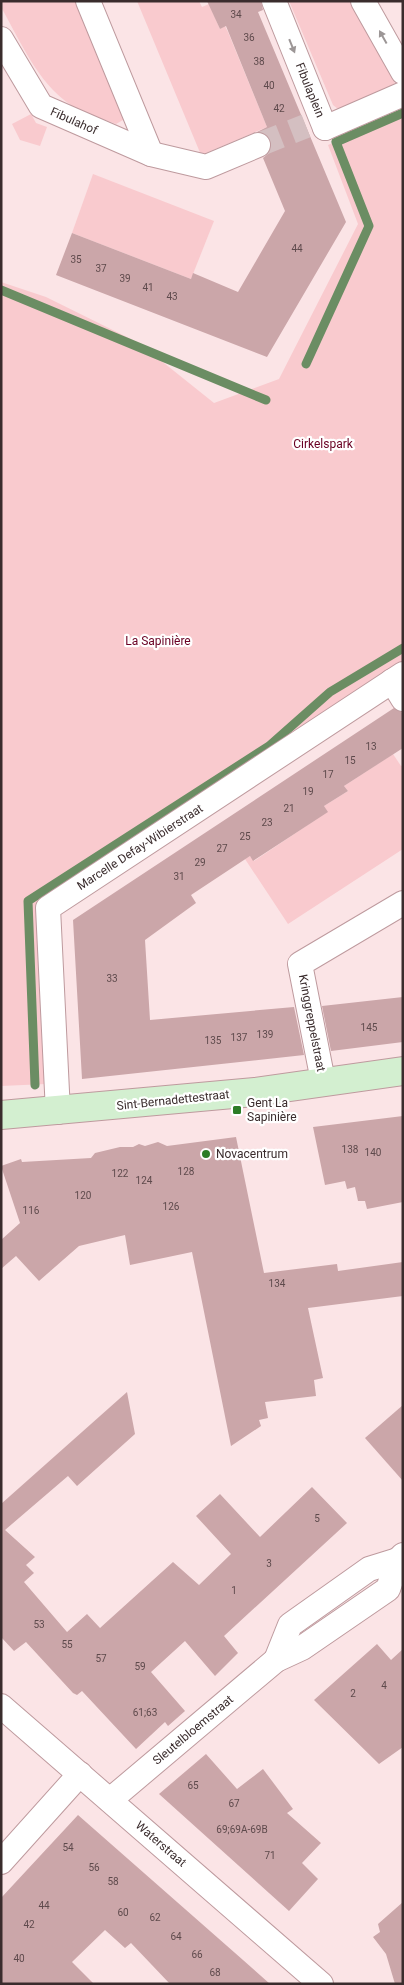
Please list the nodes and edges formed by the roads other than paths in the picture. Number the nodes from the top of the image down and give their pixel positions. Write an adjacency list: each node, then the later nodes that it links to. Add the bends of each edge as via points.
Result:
1 (88, 1): 8 (street)
2 (274, 1): 6 (street, Fibulaplein, one-way to 6, via 315,127)
3 (363, 1): 5 (street, one-way to 3)
4 (1, 39): 8 (street, Fibulahof, via 41,106)
5 (403, 72)
6 (403, 94)
7 (258, 145): 8 (street, Fibulahof, via 206,167)
8 (151, 154)
9 (399, 685): 13 (street, Marcelle Defay-Wibierstraat, via 48,908)
10 (403, 903): 12 (street, Kringgreppelstraat, via 300,964)
11 (403, 1071): 12 (street, Sint-Bernadettestraat)
12 (323, 1082): 13 (street, Sint-Bernadettestraat)
13 (58, 1112): 14 (street, Sint-Bernadettestraat)
14 (1, 1115)
15 (400, 1558): 18 (street, Sleutelbloemstraat, via 388,1589 302,1648 276,1660)
16 (1, 1706): 17 (street, Waterstraat)
17 (80, 1774): 18 (street, Waterstraat); 19 (street)
18 (110, 1800): 20 (street, Waterstraat)
19 (1, 1862)
20 (320, 1984)

